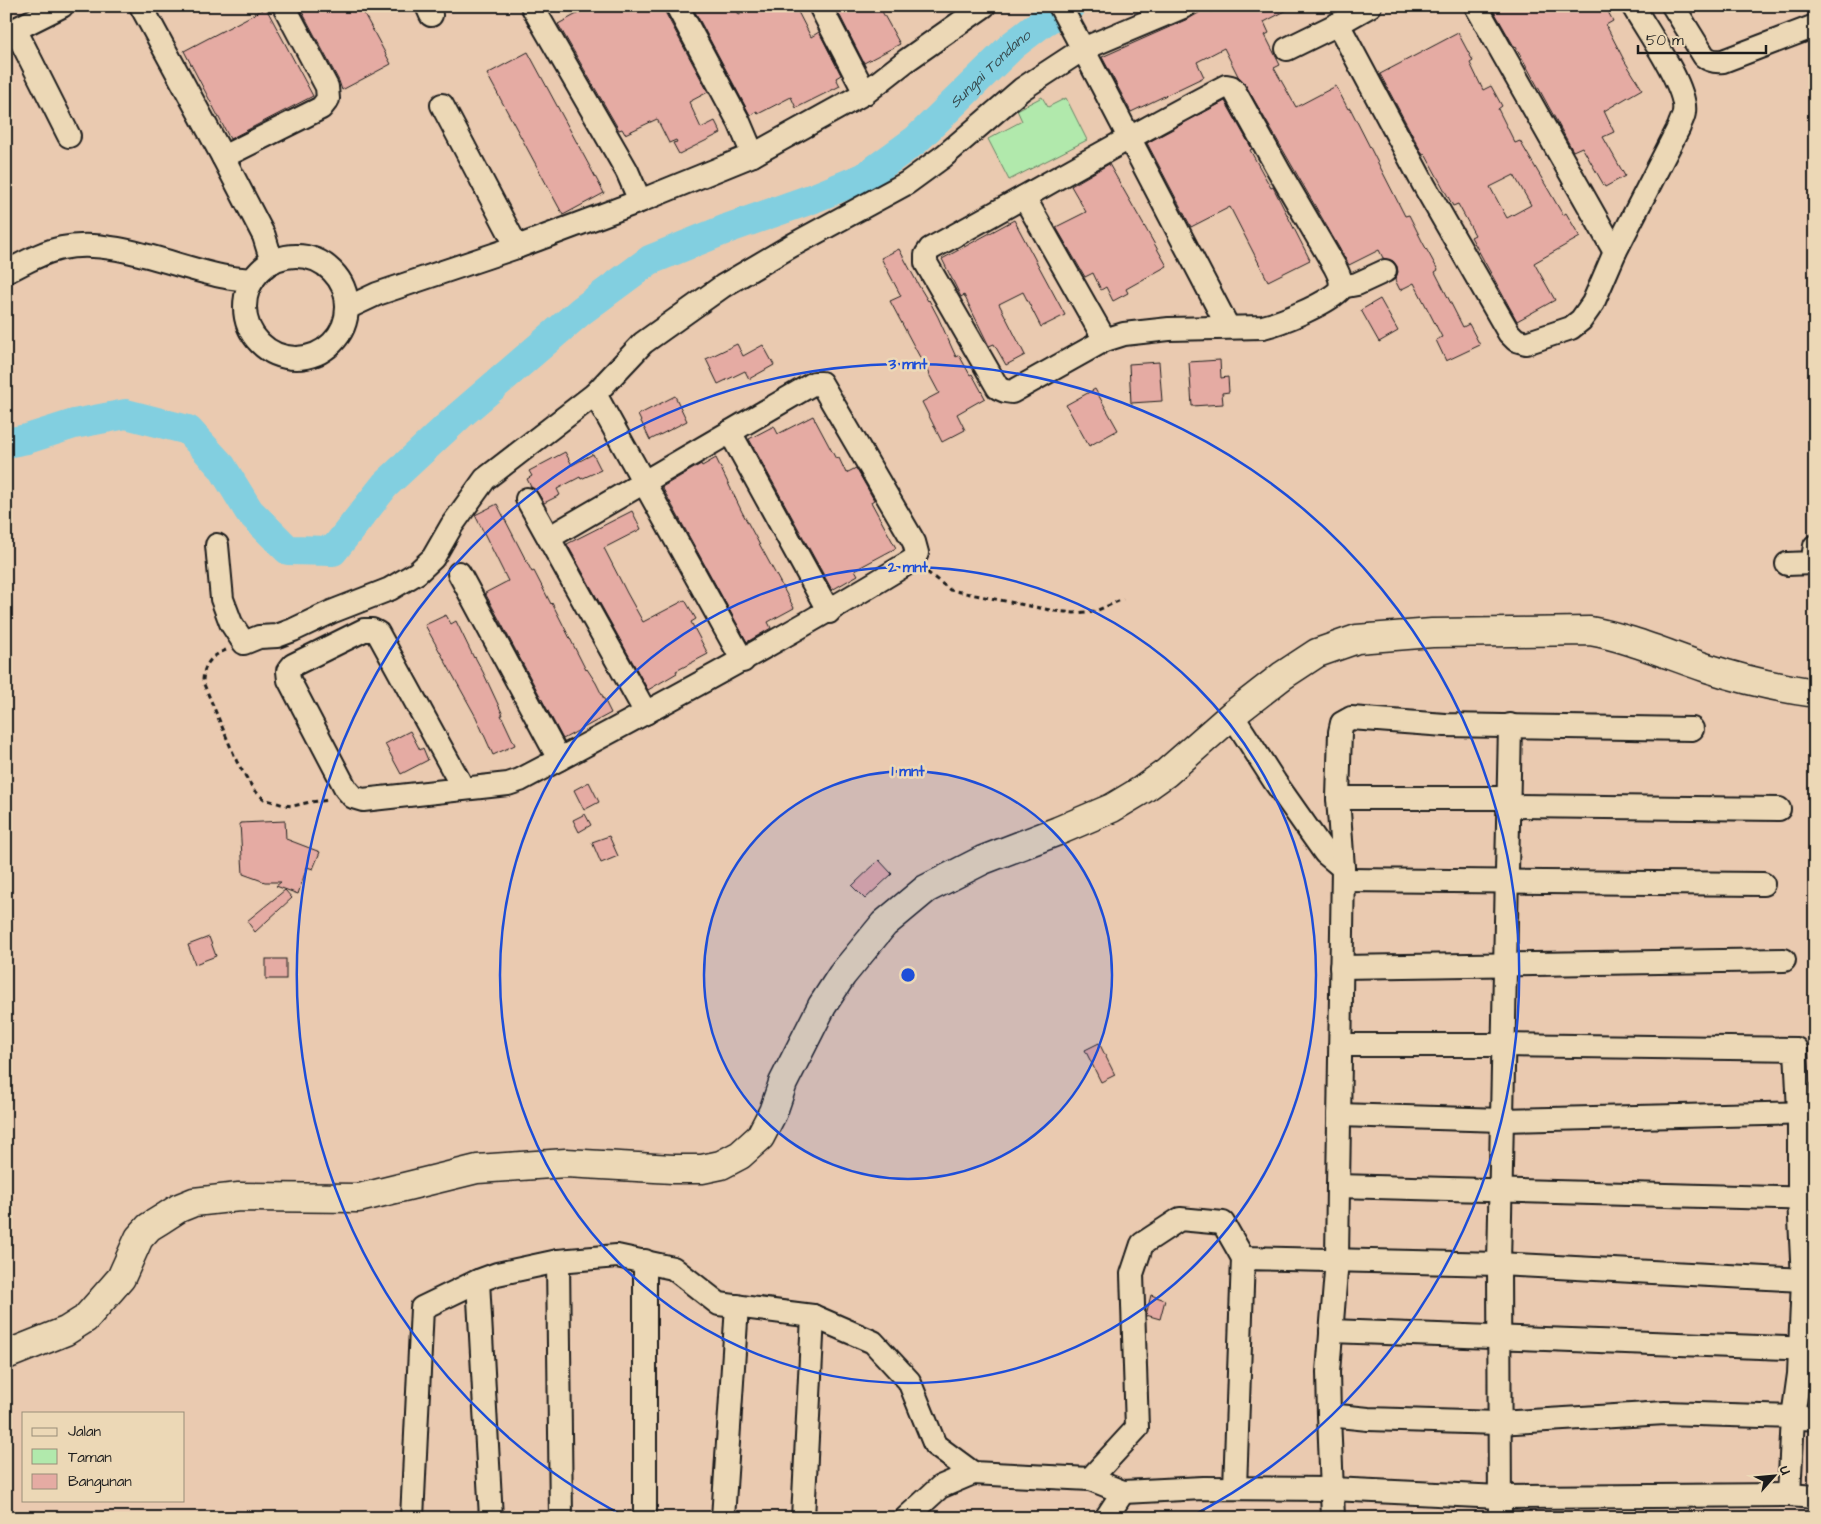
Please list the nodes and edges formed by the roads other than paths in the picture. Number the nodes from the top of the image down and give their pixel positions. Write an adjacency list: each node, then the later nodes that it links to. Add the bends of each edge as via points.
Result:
1 (62, 6): 16 (street)
2 (141, 6): 24 (street)
3 (284, 6): 24 (street, via 326,87 328,99 321,108)
4 (532, 6): 26 (street, via 627,171)
5 (677, 6): 23 (street, via 739,122)
6 (820, 6): 19 (street)
7 (984, 6): 19 (street)
8 (1060, 6): 17 (street)
9 (1184, 6): 17 (street)
10 (1370, 6): 14 (street)
11 (1476, 6): 28 (street)
12 (1633, 6): 28 (street, via 1675,78 1683,96 1684,112)
13 (1673, 6): 15 (street, via 1704,56 1716,62)
14 (1338, 24): 18 (street); 28 (street, via 1424,185 1509,334 1516,340 1526,343 1571,328 1581,320 1593,302)
15 (1815, 26)
16 (11, 31): 21 (street)
17 (1079, 41): 22 (street); 37 (street, via 944,156 907,183 723,286 643,343)
18 (1287, 49)
19 (865, 93): 23 (street)
20 (442, 105): 27 (street)
21 (69, 136)
22 (1128, 138): 25 (street); 32 (street, via 1226,86 1231,87 1335,267); 35 (street)
23 (753, 155): 26 (street)
24 (223, 157): 29 (street)
25 (1024, 197): 36 (street); 36 (street, via 930,248 926,263 931,272 998,388 1005,392 1012,392)
26 (640, 202): 27 (street)
27 (517, 247): 34 (street, via 377,294)
28 (1615, 252)
29 (277, 260): 33 (street, via 264,266); 34 (street, via 302,256 321,263 335,274)
30 (1385, 271): 32 (street, via 1357,284)
31 (6, 272): 33 (street, via 40,255 62,248 85,246 120,249 227,277)
32 (1340, 287): 35 (street, via 1335,294 1313,307 1274,324)
33 (249, 288): 34 (street, via 246,314 251,331 270,351 286,357 304,358 328,347 340,333 346,316)
34 (346, 299)
35 (1228, 327): 36 (street, via 1169,329 1124,334)
36 (1105, 340)
37 (595, 394): 39 (street); 42 (street, via 486,479 452,525 433,558 417,573 390,589 277,636 259,637 244,643 231,623 222,599)
38 (730, 432): 39 (street); 46 (street); 46 (street, via 806,386 821,383 914,542 917,553 913,560)
39 (644, 482): 41 (street); 47 (street)
40 (527, 498): 41 (street)
41 (550, 537): 49 (street)
42 (216, 545)
43 (1814, 558): 44 (street)
44 (1787, 564)
45 (459, 574): 53 (street)
46 (829, 612): 47 (street)
47 (744, 661): 49 (street)
48 (1815, 693): 50 (main road, via 1709,669 1611,635 1590,631 1432,633 1357,639 1317,653)
49 (646, 713): 53 (street)
50 (1232, 715): 58 (street, via 1274,782); 85 (main road, via 1142,790 1112,808 983,860 926,889 884,924 842,975 822,1006 760,1137 721,1165 673,1169 566,1163 477,1169 359,1198 239,1197 194,1202 156,1223 139,1238 121,1278 85,1319 66,1331)
51 (1510, 725): 52 (street); 55 (street, via 1445,725 1351,718 1342,723 1340,732); 56 (street)
52 (1692, 729)
53 (559, 759): 54 (street, via 508,784)
54 (463, 788): 54 (street, via 378,633 364,630 292,665 288,671 289,680 353,797 363,800)
55 (1338, 798): 56 (street); 58 (street)
56 (1508, 802): 57 (street); 59 (street)
57 (1779, 809)
58 (1343, 874): 59 (street); 63 (street)
59 (1507, 882): 60 (street); 62 (street)
60 (1763, 884)
61 (1784, 960): 62 (street)
62 (1506, 965): 63 (street); 65 (street)
63 (1341, 967): 64 (street)
64 (1340, 1045): 65 (street); 68 (street)
65 (1504, 1045): 66 (street); 69 (street)
66 (1806, 1049): 67 (street)
67 (1807, 1112): 69 (street); 72 (street)
68 (1339, 1115): 69 (street); 70 (street)
69 (1502, 1120): 71 (street)
70 (1338, 1186): 71 (street); 74 (street)
71 (1501, 1192): 72 (street); 77 (street)
72 (1807, 1198): 78 (street)
73 (1243, 1258): 74 (street); 90 (street, via 1223,1224 1180,1219 1142,1244 1132,1274 1137,1428); 91 (street)
74 (1337, 1259): 77 (street); 82 (street)
75 (558, 1261): 76 (street, via 618,1256); 79 (street); 99 (street)
76 (645, 1262): 80 (street, via 673,1268 719,1304); 100 (street)
77 (1499, 1264): 78 (street); 83 (street)
78 (1807, 1277): 84 (street)
79 (478, 1281): 97 (street, via 422,1308); 98 (street)
80 (737, 1306): 81 (street); 101 (street)
81 (813, 1316): 89 (street, via 874,1342 910,1381 935,1445); 102 (street)
82 (1331, 1331): 83 (street); 86 (street)
83 (1498, 1337): 84 (street); 88 (street)
84 (1808, 1349): 87 (street)
85 (6, 1355)
86 (1329, 1415): 88 (street); 92 (street)
87 (1804, 1418): 88 (street, via 1665,1413); 94 (street)
88 (1498, 1422): 96 (street)
89 (973, 1473): 90 (street); 103 (street, via 940,1487)
90 (1090, 1479): 93 (street)
91 (1235, 1488): 92 (street); 93 (street)
92 (1332, 1488): 96 (street); 105 (street)
93 (1124, 1492): 104 (street)
94 (1789, 1495): 95 (street); 96 (street)
95 (1815, 1497)
96 (1500, 1507)
97 (412, 1518)
98 (490, 1518)
99 (561, 1518)
100 (644, 1518)
101 (723, 1518)
102 (803, 1518)
103 (906, 1518)
104 (1106, 1518)
105 (1333, 1518)

